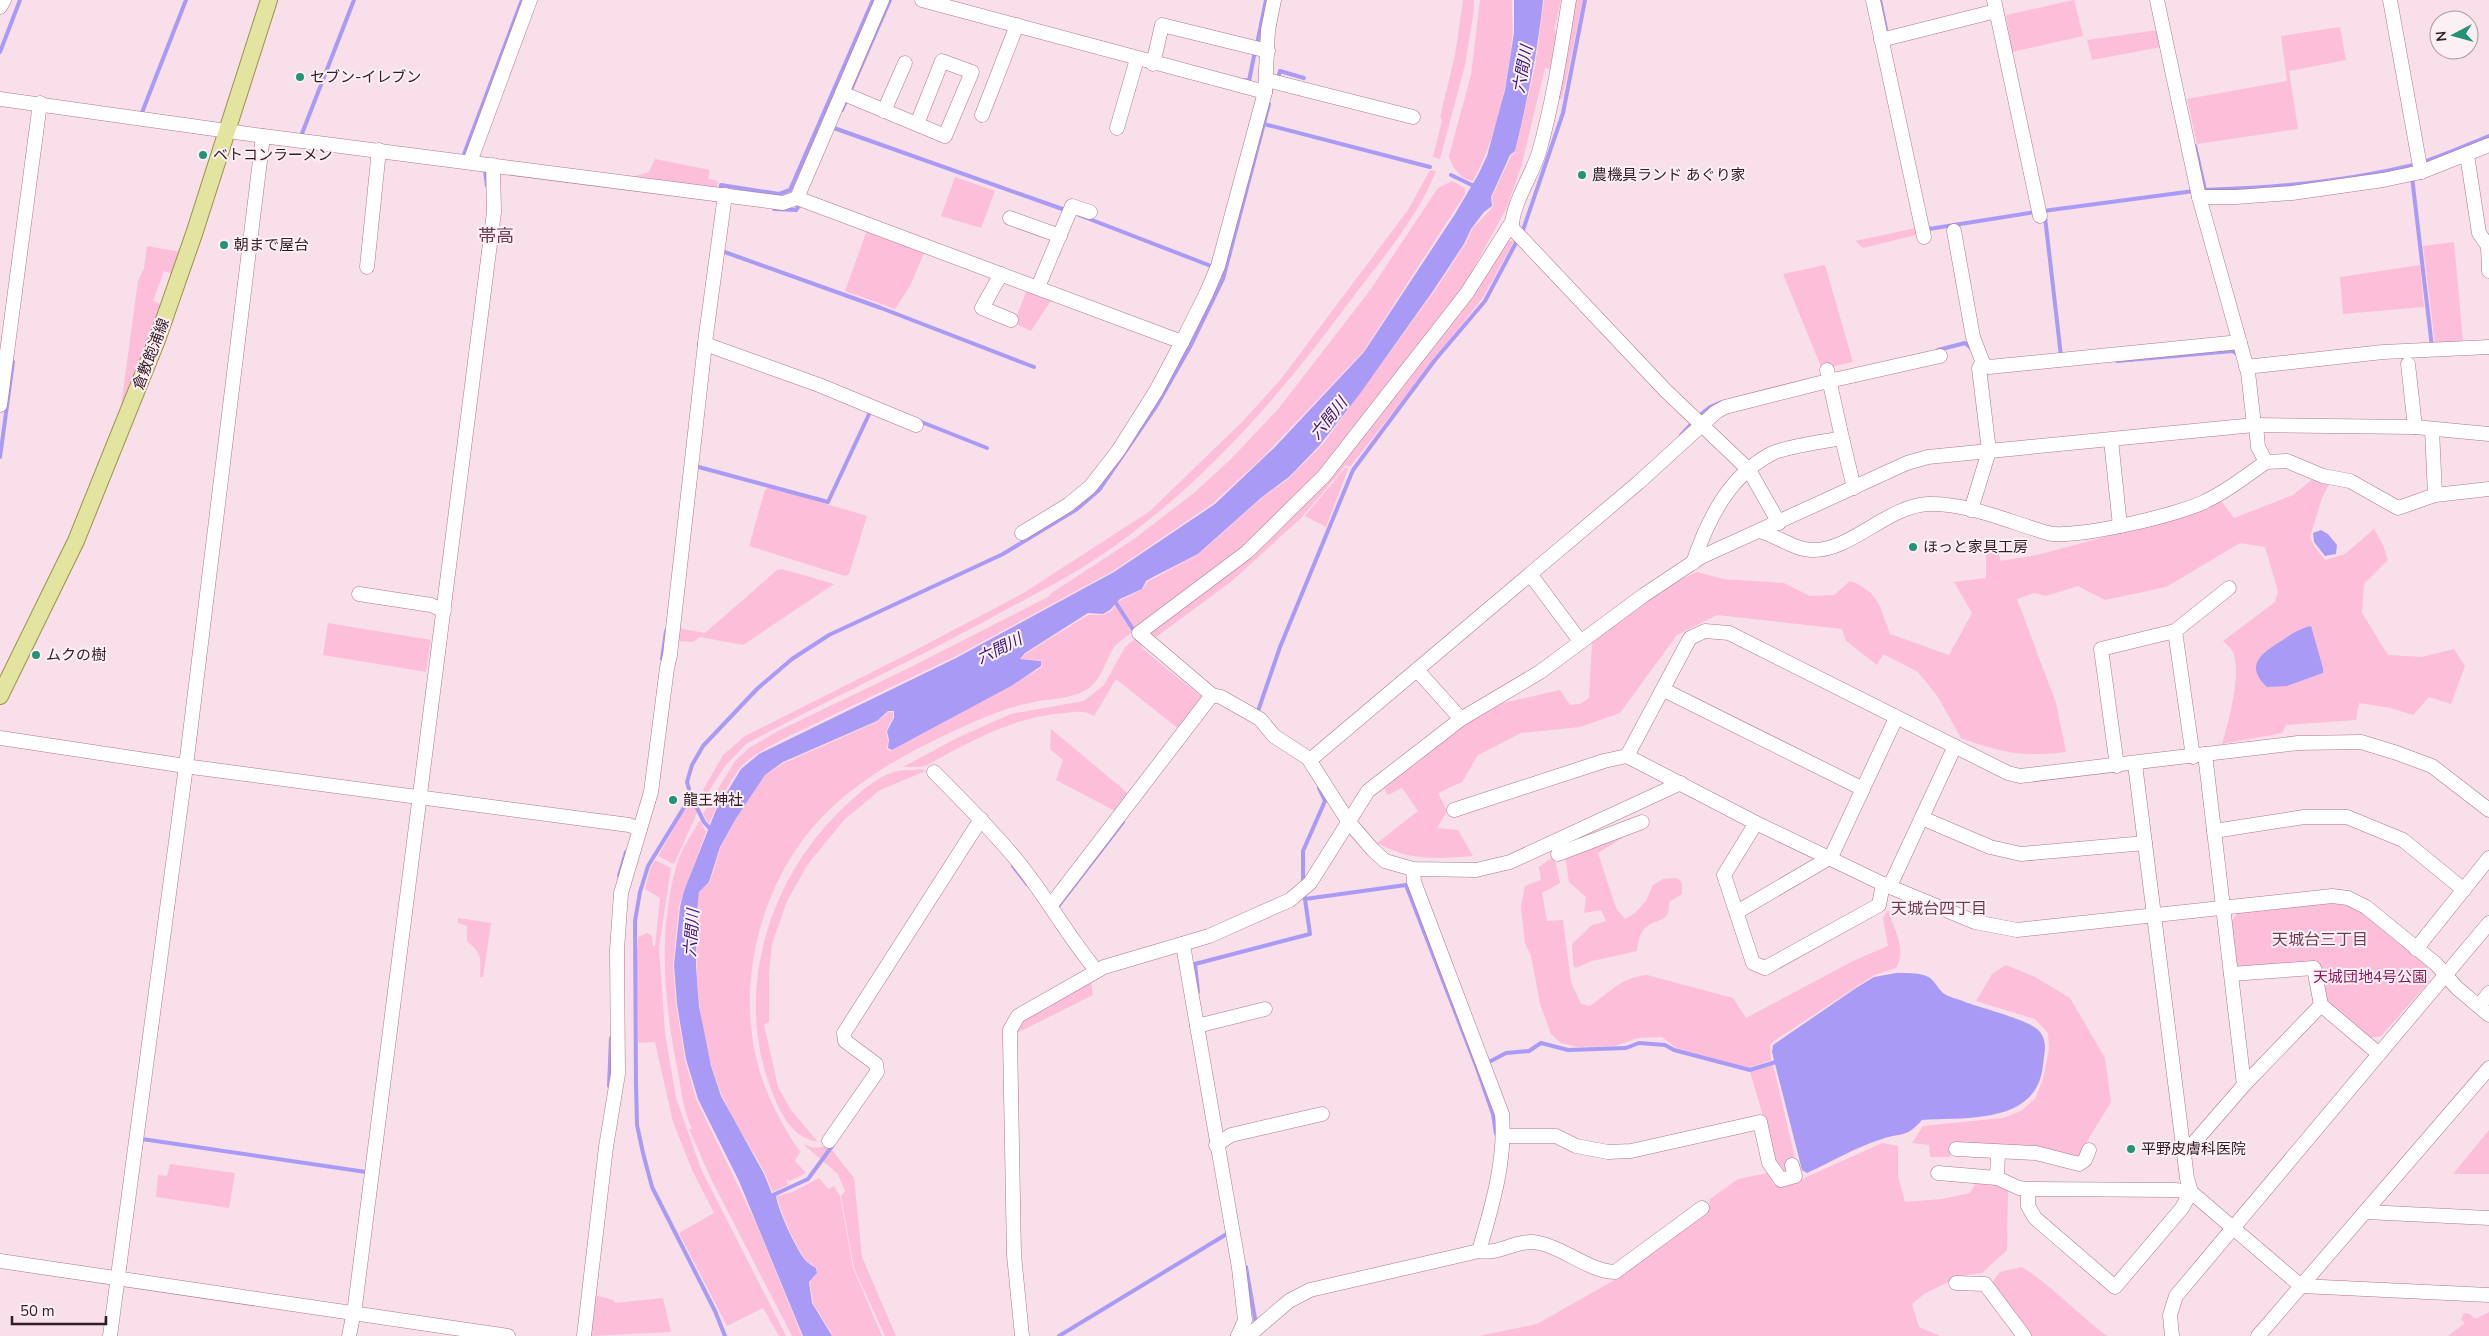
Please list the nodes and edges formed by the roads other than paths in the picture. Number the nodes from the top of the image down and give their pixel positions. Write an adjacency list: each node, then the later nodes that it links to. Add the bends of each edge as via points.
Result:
1 (4, 0): 12 (street)
2 (269, 0): 28 (main road, 倉敷飽浦線)
3 (530, 0): 33 (street)
4 (882, 0): 20 (street)
5 (922, 0): 13 (street)
6 (1274, 0): 15 (street)
7 (1569, 0): 42 (street, via 1541,146)
8 (1873, 0): 14 (street)
9 (2157, 0): 36 (street)
10 (2390, 0): 35 (street)
11 (1995, 6): 14 (street); 40 (street)
12 (0, 7)
13 (1017, 25): 16 (street); 24 (street)
14 (1885, 39): 45 (street)
15 (1260, 49): 17 (street, via 1162,25); 19 (street)
16 (1137, 59): 17 (street); 27 (street)
17 (1154, 59): 19 (street)
18 (905, 63): 23 (street)
19 (1266, 86): 25 (street); 51 (street, via 1218,266)
20 (847, 95): 23 (street); 38 (street)
21 (0, 99): 22 (street)
22 (39, 108): 28 (street); 60 (street)
23 (884, 111): 26 (street)
24 (982, 115)
25 (1413, 118)
26 (916, 124): 26 (street, via 945,136 972,72 942,61)
27 (1117, 128)
28 (226, 130): 29 (street); 89 (main road, 倉敷飽浦線, via 194,234 114,450 76,541)
29 (262, 140): 31 (street); 99 (street)
30 (2489, 145): 32 (street)
31 (379, 150): 33 (street); 46 (street)
32 (2467, 155): 35 (street); 47 (street, via 2479,233 2488,246)
33 (470, 162): 34 (street)
34 (493, 169): 37 (street); 84 (street, via 494,212)
35 (2416, 170): 36 (street, via 2292,193 2236,197)
36 (2198, 193): 52 (street)
37 (722, 198): 38 (street, via 783,203); 53 (street)
38 (801, 199): 48 (street)
39 (1090, 212): 44 (street, via 1072,206)
40 (2039, 212)
41 (1010, 218): 44 (street)
42 (1517, 231): 61 (street); 90 (street, via 1324,476 1247,552 1139,632)
43 (1954, 231): 57 (street)
44 (1060, 236): 49 (street)
45 (1924, 237)
46 (368, 267)
47 (2489, 271)
48 (1001, 274): 49 (street); 50 (street, via 982,308)
49 (1038, 287): 51 (street)
50 (1011, 320)
51 (1182, 342): 79 (street, via 1156,391 1090,488)
52 (2240, 342): 57 (street); 58 (street)
53 (705, 344): 62 (street); 112 (street, via 670,656 651,792)
54 (2489, 347): 58 (street, via 2433,349)
55 (1940, 356): 59 (street)
56 (2408, 364): 64 (street)
57 (1981, 365): 69 (street)
58 (2246, 367): 63 (street)
59 (1829, 375): 61 (street, via 1725,407); 67 (street)
60 (0, 405)
61 (1697, 421): 71 (street); 81 (street, via 1652,471 1605,505)
62 (916, 425)
63 (2255, 425): 64 (street); 68 (street); 70 (street, via 2258,447)
64 (2415, 427): 65 (street)
65 (2432, 429): 66 (street); 74 (street)
66 (2489, 434)
67 (1842, 438): 71 (street, via 1778,451); 72 (street)
68 (2111, 440): 69 (street); 77 (street)
69 (1989, 451): 72 (street, via 1928,457 1907,463); 75 (street)
70 (2266, 462): 74 (street, via 2287,461 2323,476 2350,481 2398,508); 77 (street, via 2205,502)
71 (1749, 470): 76 (street); 80 (street, via 1724,495)
72 (1854, 488): 76 (street)
73 (2489, 489): 74 (street)
74 (2435, 496)
75 (1971, 510): 77 (street, via 2055,534); 78 (street, via 1916,505 1835,545 1815,551)
76 (1779, 523): 78 (street)
77 (2120, 526)
78 (1760, 531): 80 (street)
79 (1022, 533)
80 (1693, 563): 86 (street)
81 (1530, 574): 86 (street); 87 (street)
82 (2229, 588): 85 (street)
83 (359, 594): 84 (street)
84 (440, 609): 104 (street)
85 (2175, 631): 96 (street); 100 (street, via 2101,649)
86 (1580, 641): 92 (street, via 1540,672)
87 (1417, 670): 92 (street); 97 (street)
88 (1664, 690): 91 (street, via 1690,638 1705,632 1728,634); 95 (street); 103 (street)
89 (0, 696)
90 (1210, 698): 97 (street, via 1221,697 1260,719 1274,736); 121 (street)
91 (1896, 718): 94 (street); 103 (street)
92 (1461, 719): 109 (street, via 1368,790)
93 (0, 738): 99 (street)
94 (1955, 746): 100 (street, via 2020,776); 107 (street)
95 (1627, 756): 102 (street); 105 (street)
96 (2199, 756): 98 (street); 106 (street, via 2298,743 2361,742 2432,766); 113 (street)
97 (1307, 757): 109 (street)
98 (2135, 764): 100 (street); 114 (street)
99 (189, 766): 104 (street); 158 (street)
100 (2117, 766)
101 (934, 772): 108 (street)
102 (1680, 783): 111 (street); 118 (street, via 1493,868)
103 (1863, 789): 116 (street)
104 (415, 796): 112 (street); 162 (street)
105 (1454, 810)
106 (2489, 810)
107 (1922, 818): 114 (street, via 1990,847 2021,854); 119 (street)
108 (981, 819): 121 (street); 141 (street, via 844,1033 844,1041 876,1064 877,1072)
109 (1348, 821): 118 (street, via 1386,861); 126 (street, via 1310,883 1298,893 1283,904)
110 (1642, 822): 115 (street)
111 (1756, 823): 116 (street); 123 (street, via 1724,875)
112 (635, 827): 166 (street, via 618,920 618,1074 606,1147)
113 (2214, 831): 120 (street, via 2304,817 2347,817 2403,840); 122 (street)
114 (2145, 843): 124 (street)
115 (1558, 854)
116 (1831, 857): 119 (street); 123 (street)
117 (2489, 858): 120 (street)
118 (1413, 869): 140 (street, via 1414,882 1502,1114)
119 (1887, 885): 123 (street, via 1879,905 1765,968 1753,963); 124 (street, via 1975,922 2017,930)
120 (2464, 890): 127 (street)
121 (1053, 909): 128 (street, via 1071,940)
122 (2223, 909): 124 (street); 127 (street, via 2332,896 2348,898 2366,907); 129 (street)
123 (1736, 912)
124 (2155, 916): 146 (street)
125 (2489, 923): 130 (street)
126 (1184, 945): 128 (street); 135 (street)
127 (2416, 949): 130 (street)
128 (1096, 970): 167 (street, via 1018,1016 1010,1030 1014,1255)
129 (2231, 974): 132 (street, via 2314,968); 138 (street)
130 (2447, 976): 134 (street); 136 (street)
131 (2489, 993): 134 (street)
132 (2321, 1005): 136 (street); 138 (street)
133 (1265, 1009): 135 (street)
134 (2484, 1011)
135 (1201, 1025): 142 (street)
136 (2380, 1054): 155 (street)
137 (2489, 1068): 153 (street)
138 (2244, 1085): 146 (street)
139 (1322, 1114): 142 (street, via 1231,1134)
140 (1504, 1136): 147 (street, via 1556,1136 1576,1146 1608,1152 1631,1151 1760,1122 1768,1163 1780,1180 1795,1176); 156 (street, via 1496,1194)
141 (829, 1142)
142 (1220, 1143): 168 (street, via 1245,1320)
143 (1956, 1149): 145 (street)
144 (2090, 1150): 145 (street, via 2079,1164 2036,1153)
145 (1998, 1152): 149 (street)
146 (2185, 1153): 151 (street)
147 (1792, 1165)
148 (1938, 1173): 149 (street)
149 (1997, 1178): 150 (street)
150 (2028, 1189): 151 (street); 151 (street, via 2028,1206 2034,1218 2115,1286 2182,1208)
151 (2191, 1192): 155 (street)
152 (1702, 1208): 156 (street, via 1615,1272 1539,1243 1523,1242 1489,1253)
153 (2366, 1212): 154 (street); 160 (street)
154 (2489, 1218)
155 (2232, 1228): 160 (street); 170 (street, via 2176,1296 2170,1315)
156 (1479, 1251): 168 (street, via 1310,1290 1289,1301 1256,1330)
157 (0, 1261): 158 (street)
158 (121, 1280): 162 (street); 163 (street)
159 (1956, 1283): 169 (street, via 1985,1284)
160 (2301, 1286): 161 (street); 171 (street)
161 (2489, 1295)
162 (353, 1313): 164 (street); 165 (street)
163 (110, 1336)
164 (349, 1336)
165 (508, 1336)
166 (584, 1336)
167 (1022, 1336)
168 (1238, 1336)
169 (2024, 1336)
170 (2172, 1336)
171 (2258, 1336)

